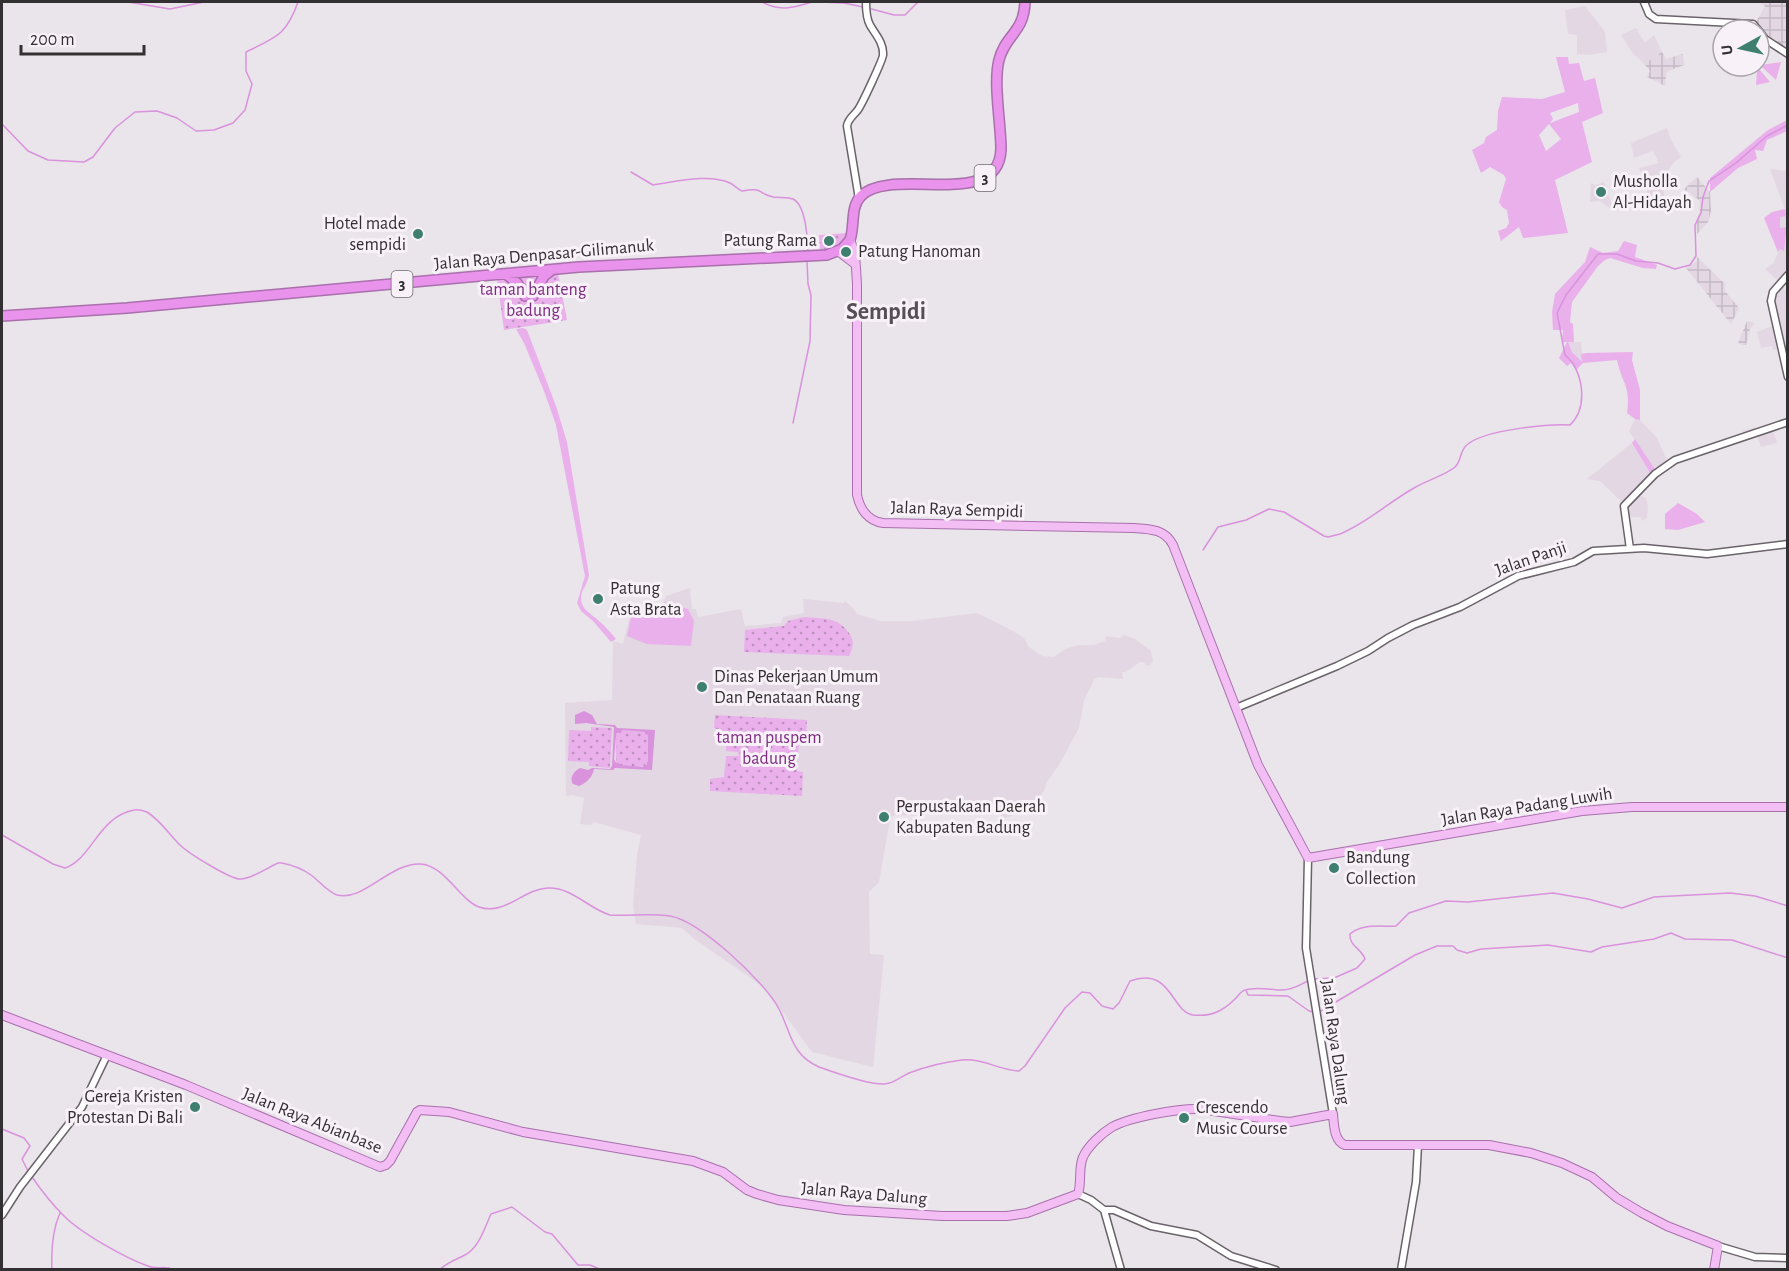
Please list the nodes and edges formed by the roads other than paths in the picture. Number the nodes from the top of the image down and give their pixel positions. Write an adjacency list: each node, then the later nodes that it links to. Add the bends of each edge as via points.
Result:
1 (866, 2): 7 (street, via 867,16 883,53 880,66 847,126)
2 (1025, 2): 7 (highway, 3, via 1022,21 998,66 1001,149 994,170 974,182 875,188)
3 (1644, 2): 4 (street, via 1649,15 1656,19)
4 (1711, 22)
5 (1771, 42): 6 (street)
6 (1788, 54)
7 (858, 199): 8 (highway)
8 (850, 240): 9 (highway); 10 (main road, Jalan Raya Sempidi)
9 (838, 251): 10 (main road); 11 (highway, Jalan Raya Denpasar-Gilimanuk / 3, via 781,259)
10 (855, 264): 19 (main road, Jalan Raya Sempidi, via 857,495 872,520 896,524 1162,532 1170,539)
11 (555, 269): 12 (highway, Jalan Raya Denpasar-Gilimanuk / 3); 12 (highway, via 544,276 529,296)
12 (506, 274): 14 (highway, Jalan Raya Denpasar-Gilimanuk / 3)
13 (1788, 275): 15 (street, via 1773,292 1771,301)
14 (2, 316)
15 (1788, 377)
16 (1788, 422): 18 (street, via 1675,460 1660,469 1624,506)
17 (1788, 544): 18 (street, Jalan Panji, via 1707,554)
18 (1630, 549): 19 (street, Jalan Panji, via 1593,551 1574,562 1518,576 1337,666)
19 (1236, 708): 21 (main road, via 1258,765)
20 (1788, 807): 21 (main road, Jalan Raya Padang Luwih, via 1632,807 1582,811)
21 (1308, 858): 24 (street, Jalan Raya Dalung, via 1305,938)
22 (2, 1015): 23 (main road, Jalan Raya Abianbase)
23 (107, 1055): 27 (main road, Jalan Raya Abianbase, via 380,1167 390,1161 417,1112 428,1109 523,1132 693,1161 723,1172); 29 (street, via 82,1107)
24 (1333, 1114): 25 (main road, via 1343,1145); 26 (main road, Jalan Raya Dalung, via 1290,1122 1185,1109 1120,1124 1106,1131 1083,1156)
25 (1418, 1145): 30 (main road, via 1489,1145 1551,1160 1592,1177 1617,1198 1667,1226); 34 (street, via 1416,1182)
26 (1078, 1194): 27 (main road, Jalan Raya Dalung, via 1027,1213 975,1217 860,1212); 28 (street)
27 (762, 1196)
28 (1104, 1210): 32 (street); 33 (street, via 1114,1210 1151,1226 1197,1235 1231,1256)
29 (2, 1215)
30 (1718, 1246): 31 (street, via 1755,1257); 35 (main road)
31 (1788, 1258)
32 (1121, 1269)
33 (1276, 1269)
34 (1401, 1269)
35 (1714, 1269)

